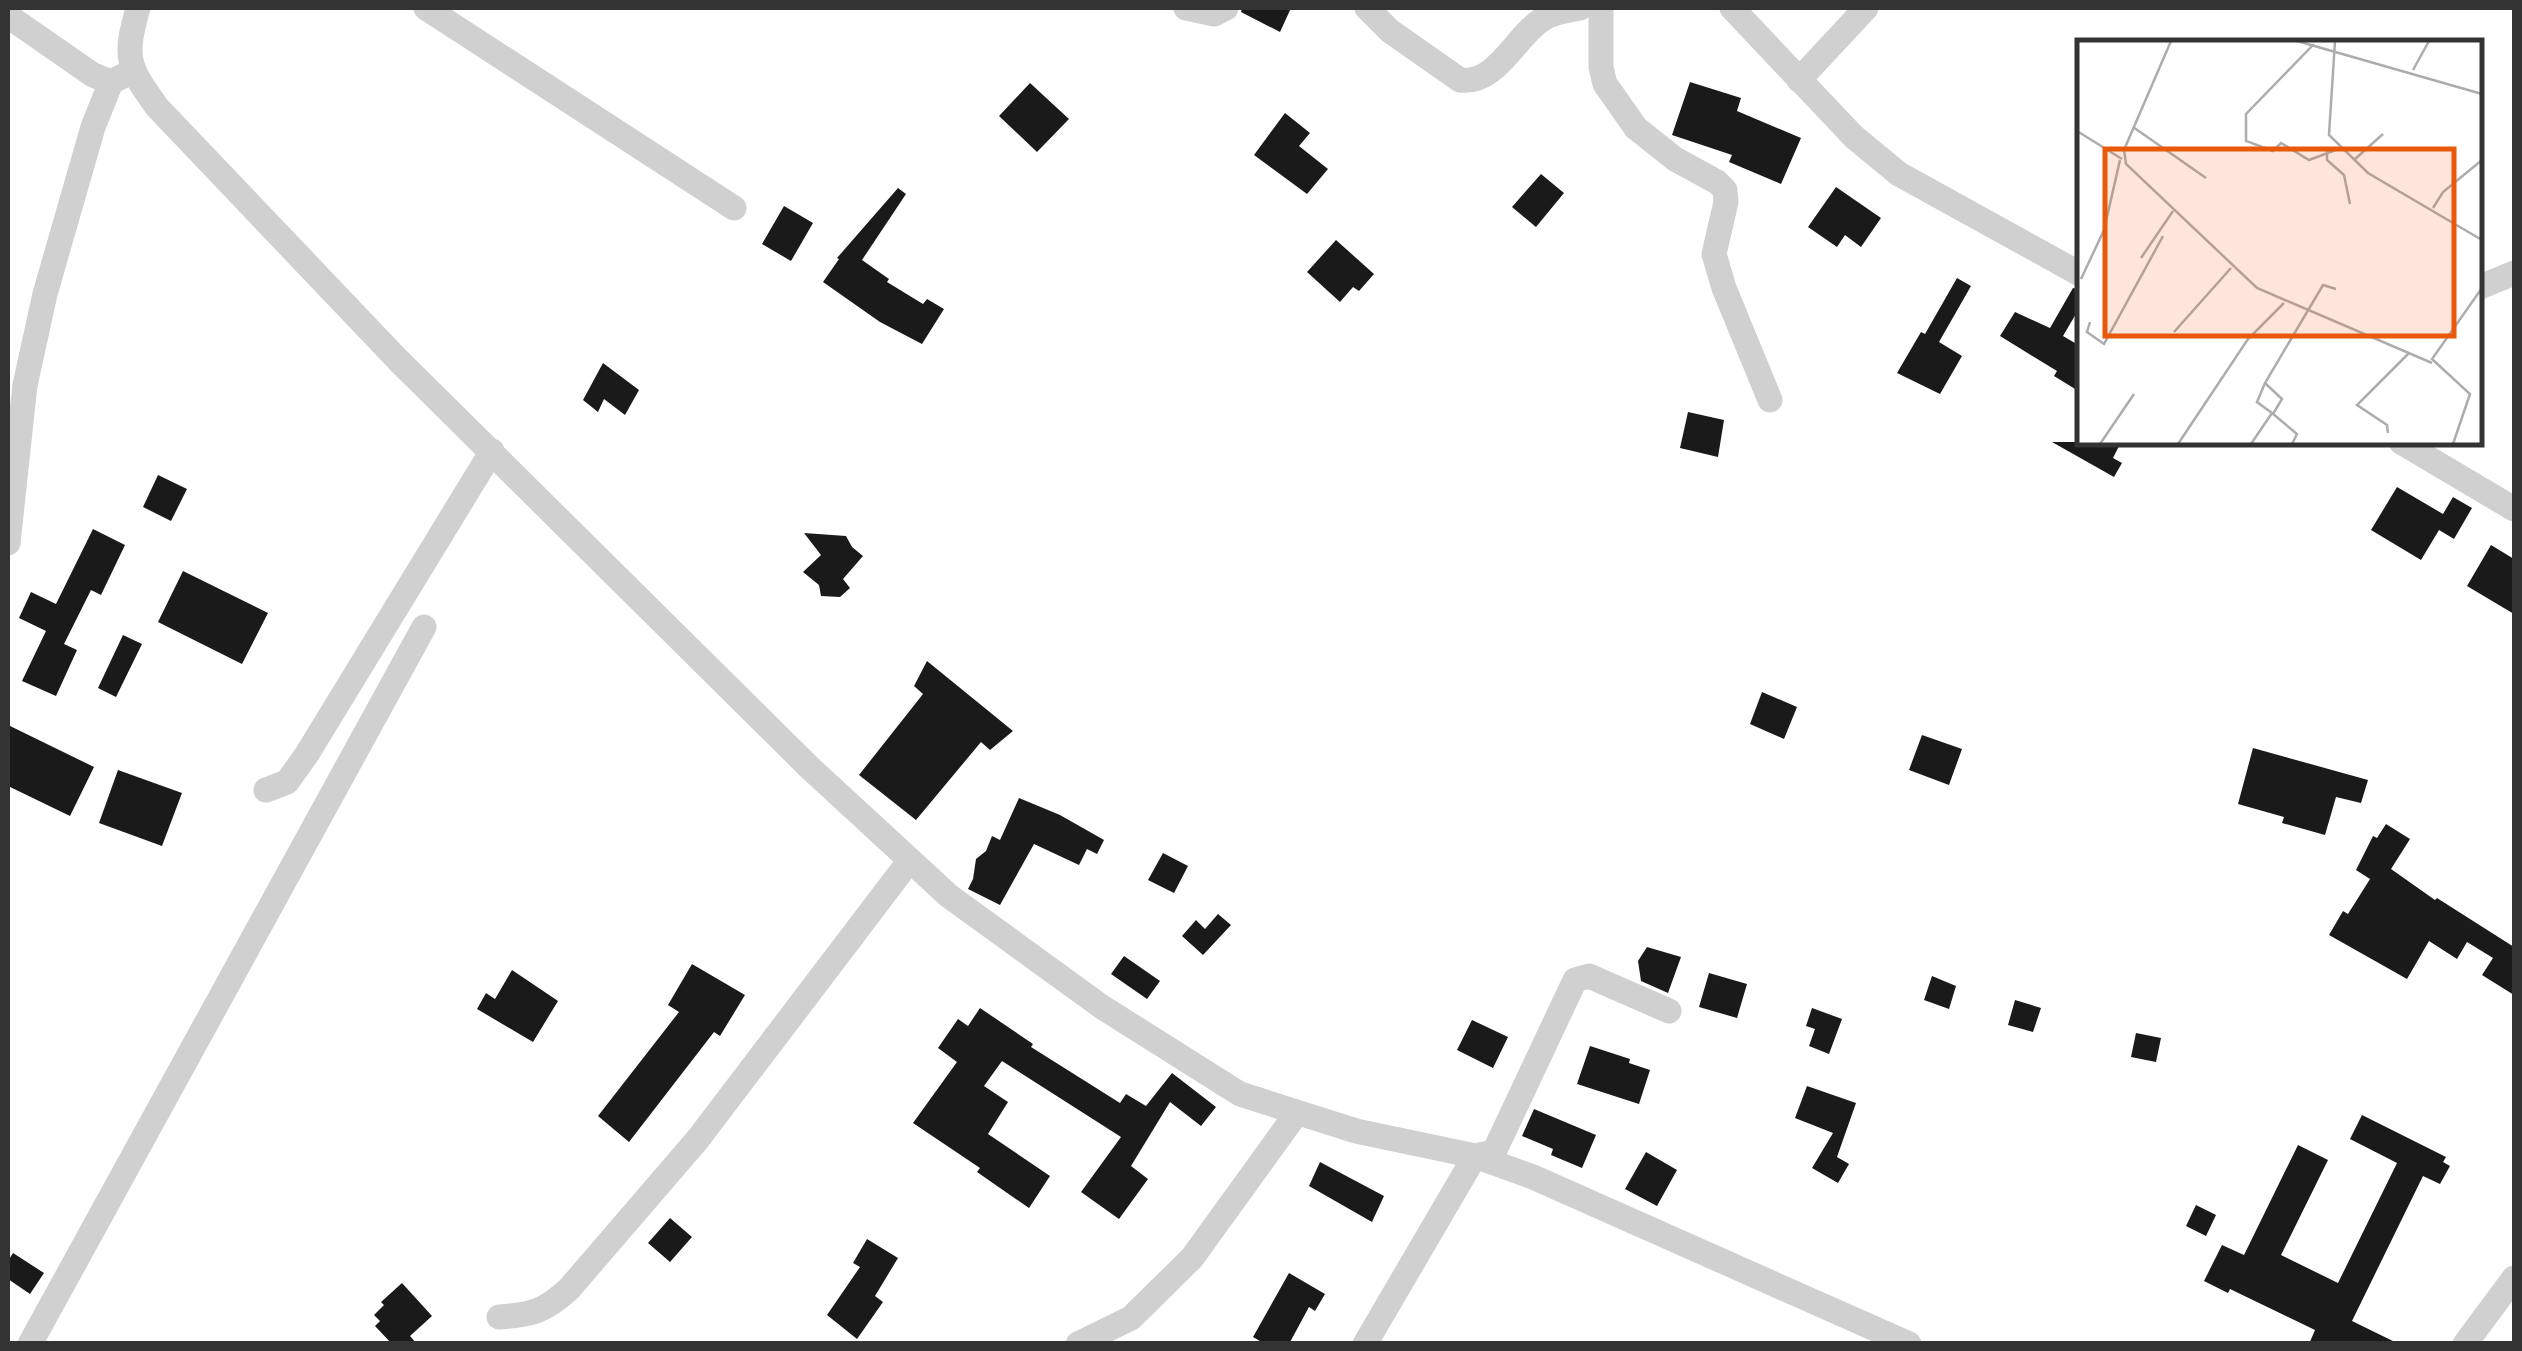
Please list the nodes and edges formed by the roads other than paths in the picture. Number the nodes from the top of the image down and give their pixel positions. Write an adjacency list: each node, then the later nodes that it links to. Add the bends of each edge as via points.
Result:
1 (138, 8): 12 (street)
2 (426, 8): 14 (street)
3 (1186, 8): 4 (street, via 1214,14)
4 (1226, 8)
5 (1366, 8): 10 (street, via 1460,80 1472,82)
6 (1580, 8): 10 (street)
7 (1601, 8): 18 (street, via 1605,84 1636,128 1725,190 1714,254)
8 (1732, 8): 13 (street)
9 (1866, 8): 13 (street)
10 (1549, 12)
11 (8, 16): 12 (street, via 93,74)
12 (121, 77): 20 (street); 22 (street, via 81,165 45,294 25,385)
13 (1799, 80): 15 (street, via 1899,174)
14 (734, 208)
15 (2077, 272)
16 (2514, 272): 17 (street)
17 (2482, 286)
18 (1770, 400)
19 (2406, 445): 21 (street)
20 (492, 452): 24 (street, via 307,754 287,782); 25 (street)
21 (2514, 509)
22 (8, 543)
23 (424, 627): 31 (street)
24 (266, 790)
25 (910, 860): 27 (street, via 1102,1007 1240,1094); 30 (street, via 698,1140 569,1289 549,1308)
26 (1668, 1011): 28 (street, via 1590,976 1575,980 1494,1152)
27 (1296, 1114): 28 (street); 32 (street, via 1192,1258 1132,1318)
28 (1476, 1156): 33 (street); 34 (street)
29 (2514, 1278): 35 (street)
30 (499, 1317)
31 (30, 1344)
32 (1078, 1344)
33 (1365, 1344)
34 (1909, 1344)
35 (2465, 1344)

